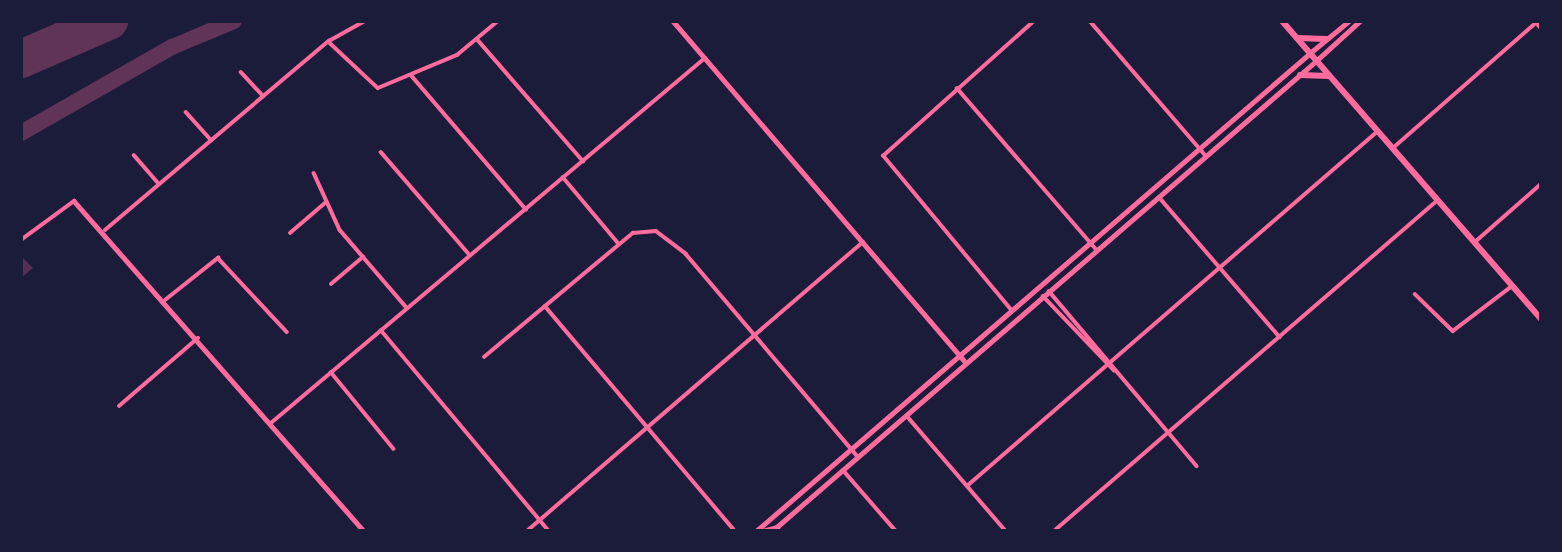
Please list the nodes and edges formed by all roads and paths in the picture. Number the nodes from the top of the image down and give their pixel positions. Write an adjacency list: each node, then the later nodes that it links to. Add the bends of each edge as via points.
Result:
1 (365, 21): 14 (street)
2 (498, 21): 12 (street)
3 (673, 21): 16 (street)
4 (1034, 21): 22 (street)
5 (1090, 21): 27 (street)
6 (1282, 21): 11 (highway)
7 (1349, 21): 13 (street)
8 (1360, 21): 17 (street)
9 (1536, 22): 10 (street); 28 (street)
10 (1541, 29)
11 (1297, 38): 13 (highway); 15 (highway)
12 (477, 39): 19 (street); 32 (street)
13 (1326, 39): 15 (street)
14 (329, 41): 19 (street, via 368,85 378,88); 23 (street)
15 (1310, 53): 17 (highway); 27 (main road)
16 (705, 58): 32 (street); 45 (street)
17 (1316, 61): 20 (main road); 21 (highway)
18 (241, 72): 23 (street)
19 (410, 74): 41 (street)
20 (1300, 75): 21 (highway); 31 (main road)
21 (1329, 76): 25 (highway)
22 (957, 88): 46 (street); 61 (street, via 883,156)
23 (263, 96): 26 (street)
24 (186, 112): 26 (street)
25 (1378, 131): 28 (highway); 52 (street)
26 (211, 140): 35 (street)
27 (1200, 148): 31 (street); 46 (main road)
28 (1393, 148): 38 (highway)
29 (381, 152): 50 (street)
30 (134, 155): 35 (street)
31 (1206, 156): 37 (main road)
32 (583, 161): 34 (street)
33 (314, 173): 40 (street)
34 (563, 177): 41 (street); 48 (street)
35 (159, 184): 42 (street)
36 (1541, 184): 47 (street)
37 (1159, 197): 49 (main road); 52 (street)
38 (1437, 200): 47 (highway); 66 (street)
39 (74, 201): 42 (street); 44 (street)
40 (325, 202): 43 (street); 51 (street)
41 (526, 209): 50 (street)
42 (105, 230): 58 (street)
43 (290, 233)
44 (21, 240)
45 (863, 242): 65 (street); 68 (street)
46 (1090, 242): 49 (street); 61 (main road)
47 (1475, 242): 54 (highway)
48 (619, 244): 59 (street); 65 (street, via 644,228 677,245)
49 (1097, 250): 55 (main road)
50 (470, 255): 60 (street)
51 (363, 257): 53 (street); 60 (street)
52 (1220, 267): 66 (street); 71 (street)
53 (331, 284)
54 (1512, 286): 56 (street, via 1453,331); 62 (highway)
55 (1049, 291): 57 (main road); 71 (street)
56 (1415, 294)
57 (1043, 296): 70 (main road); 71 (street)
58 (165, 300): 64 (street, via 218,258); 67 (street)
59 (545, 306): 69 (street); 76 (street)
60 (407, 307): 63 (street)
61 (1011, 311): 68 (main road)
62 (1541, 319)
63 (381, 330): 72 (street); 84 (street)
64 (287, 332)
65 (755, 335): 76 (street); 79 (street)
66 (1280, 337): 77 (street)
67 (198, 338): 73 (street); 75 (street)
68 (960, 355): 70 (street); 79 (main road)
69 (484, 357)
70 (966, 363): 74 (main road)
71 (1108, 364): 77 (street); 83 (street)
72 (331, 372): 75 (street); 78 (street)
73 (119, 406)
74 (906, 415): 80 (main road); 83 (street)
75 (271, 423): 86 (street)
76 (648, 427): 84 (street); 89 (street)
77 (1168, 433): 81 (street); 94 (street)
78 (394, 449)
79 (852, 449): 80 (street); 90 (main road)
80 (858, 457): 82 (main road)
81 (1196, 466)
82 (843, 470): 85 (main road); 92 (street)
83 (967, 486): 93 (street)
84 (540, 520): 87 (street); 88 (street)
85 (776, 530): 91 (main road)
86 (364, 531)
87 (527, 531)
88 (549, 531)
89 (735, 531)
90 (756, 531)
91 (762, 531)
92 (896, 531)
93 (1006, 531)
94 (1054, 531)

